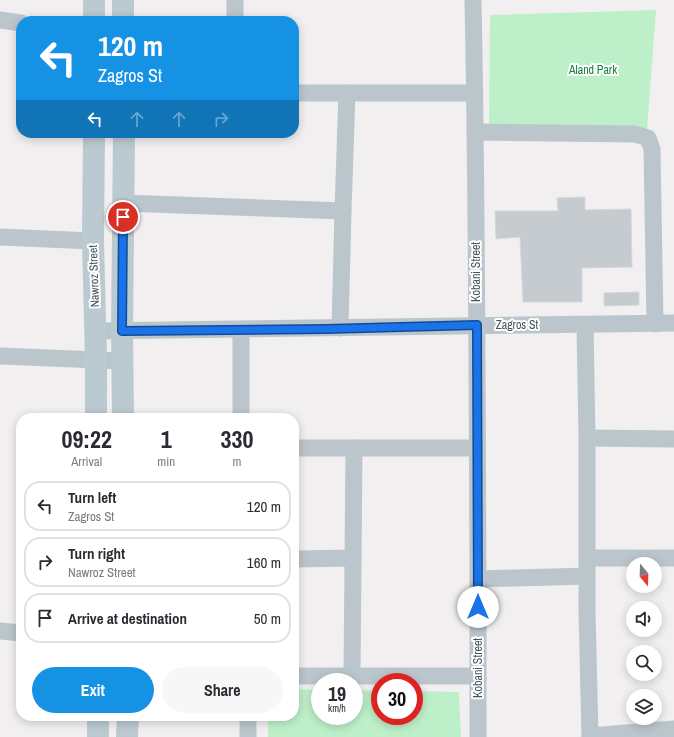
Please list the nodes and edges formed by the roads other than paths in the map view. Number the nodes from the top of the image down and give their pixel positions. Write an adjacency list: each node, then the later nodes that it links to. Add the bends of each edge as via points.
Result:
1 (94, 0): 5 (main road)
2 (123, 0): 6 (main road)
3 (235, 0): 7 (street)
4 (473, 0): 12 (street, Kobani Street)
5 (94, 16)
6 (123, 16)
7 (235, 16)
8 (0, 20): 9 (street)
9 (16, 23)
10 (299, 93): 11 (street)
11 (347, 93): 12 (street); 17 (street)
12 (475, 93): 13 (street, Kobani Street)
13 (475, 132): 21 (street, via 635,134 648,138 652,149); 22 (street, Kobani Street)
14 (94, 138): 19 (main road, Nawroz Street)
15 (124, 138): 16 (main road)
16 (123, 203): 17 (street); 27 (main road)
17 (343, 211): 24 (street)
18 (0, 237): 19 (street)
19 (93, 241): 26 (main road, Nawroz Street)
20 (674, 323): 21 (street, Zagros St)
21 (655, 324): 23 (street, Zagros St)
22 (477, 325): 23 (street, Zagros St); 24 (street, Zagros St); 38 (street, Kobani Street)
23 (585, 325): 34 (street)
24 (340, 328): 25 (street, Zagros St)
25 (240, 330): 27 (street, Zagros St); 33 (street)
26 (95, 331): 27 (street, Zagros St); 29 (main road, Nawroz Street)
27 (122, 331): 30 (main road)
28 (0, 356): 29 (street)
29 (96, 360): 30 (street); 31 (main road, Nawroz Street)
30 (123, 361): 32 (main road)
31 (96, 413)
32 (123, 413)
33 (241, 413)
34 (587, 438): 35 (street); 40 (street)
35 (674, 438)
36 (299, 448): 37 (street)
37 (354, 448): 38 (street); 39 (street)
38 (477, 448): 44 (street, Kobani Street)
39 (353, 558): 42 (street); 47 (street)
40 (587, 558): 41 (street); 43 (street)
41 (674, 558)
42 (299, 559)
43 (587, 576): 44 (street); 56 (street)
44 (478, 579): 51 (street, Kobani Street)
45 (0, 632): 46 (street)
46 (16, 633)
47 (352, 673)
48 (299, 676): 49 (street)
49 (311, 676)
50 (363, 676): 51 (street)
51 (478, 676): 60 (street, Kobani Street)
52 (98, 721): 57 (main road)
53 (128, 721): 58 (main road)
54 (248, 721): 59 (street)
55 (674, 729): 56 (street)
56 (590, 736)
57 (98, 737)
58 (128, 737)
59 (248, 737)
60 (478, 737)

